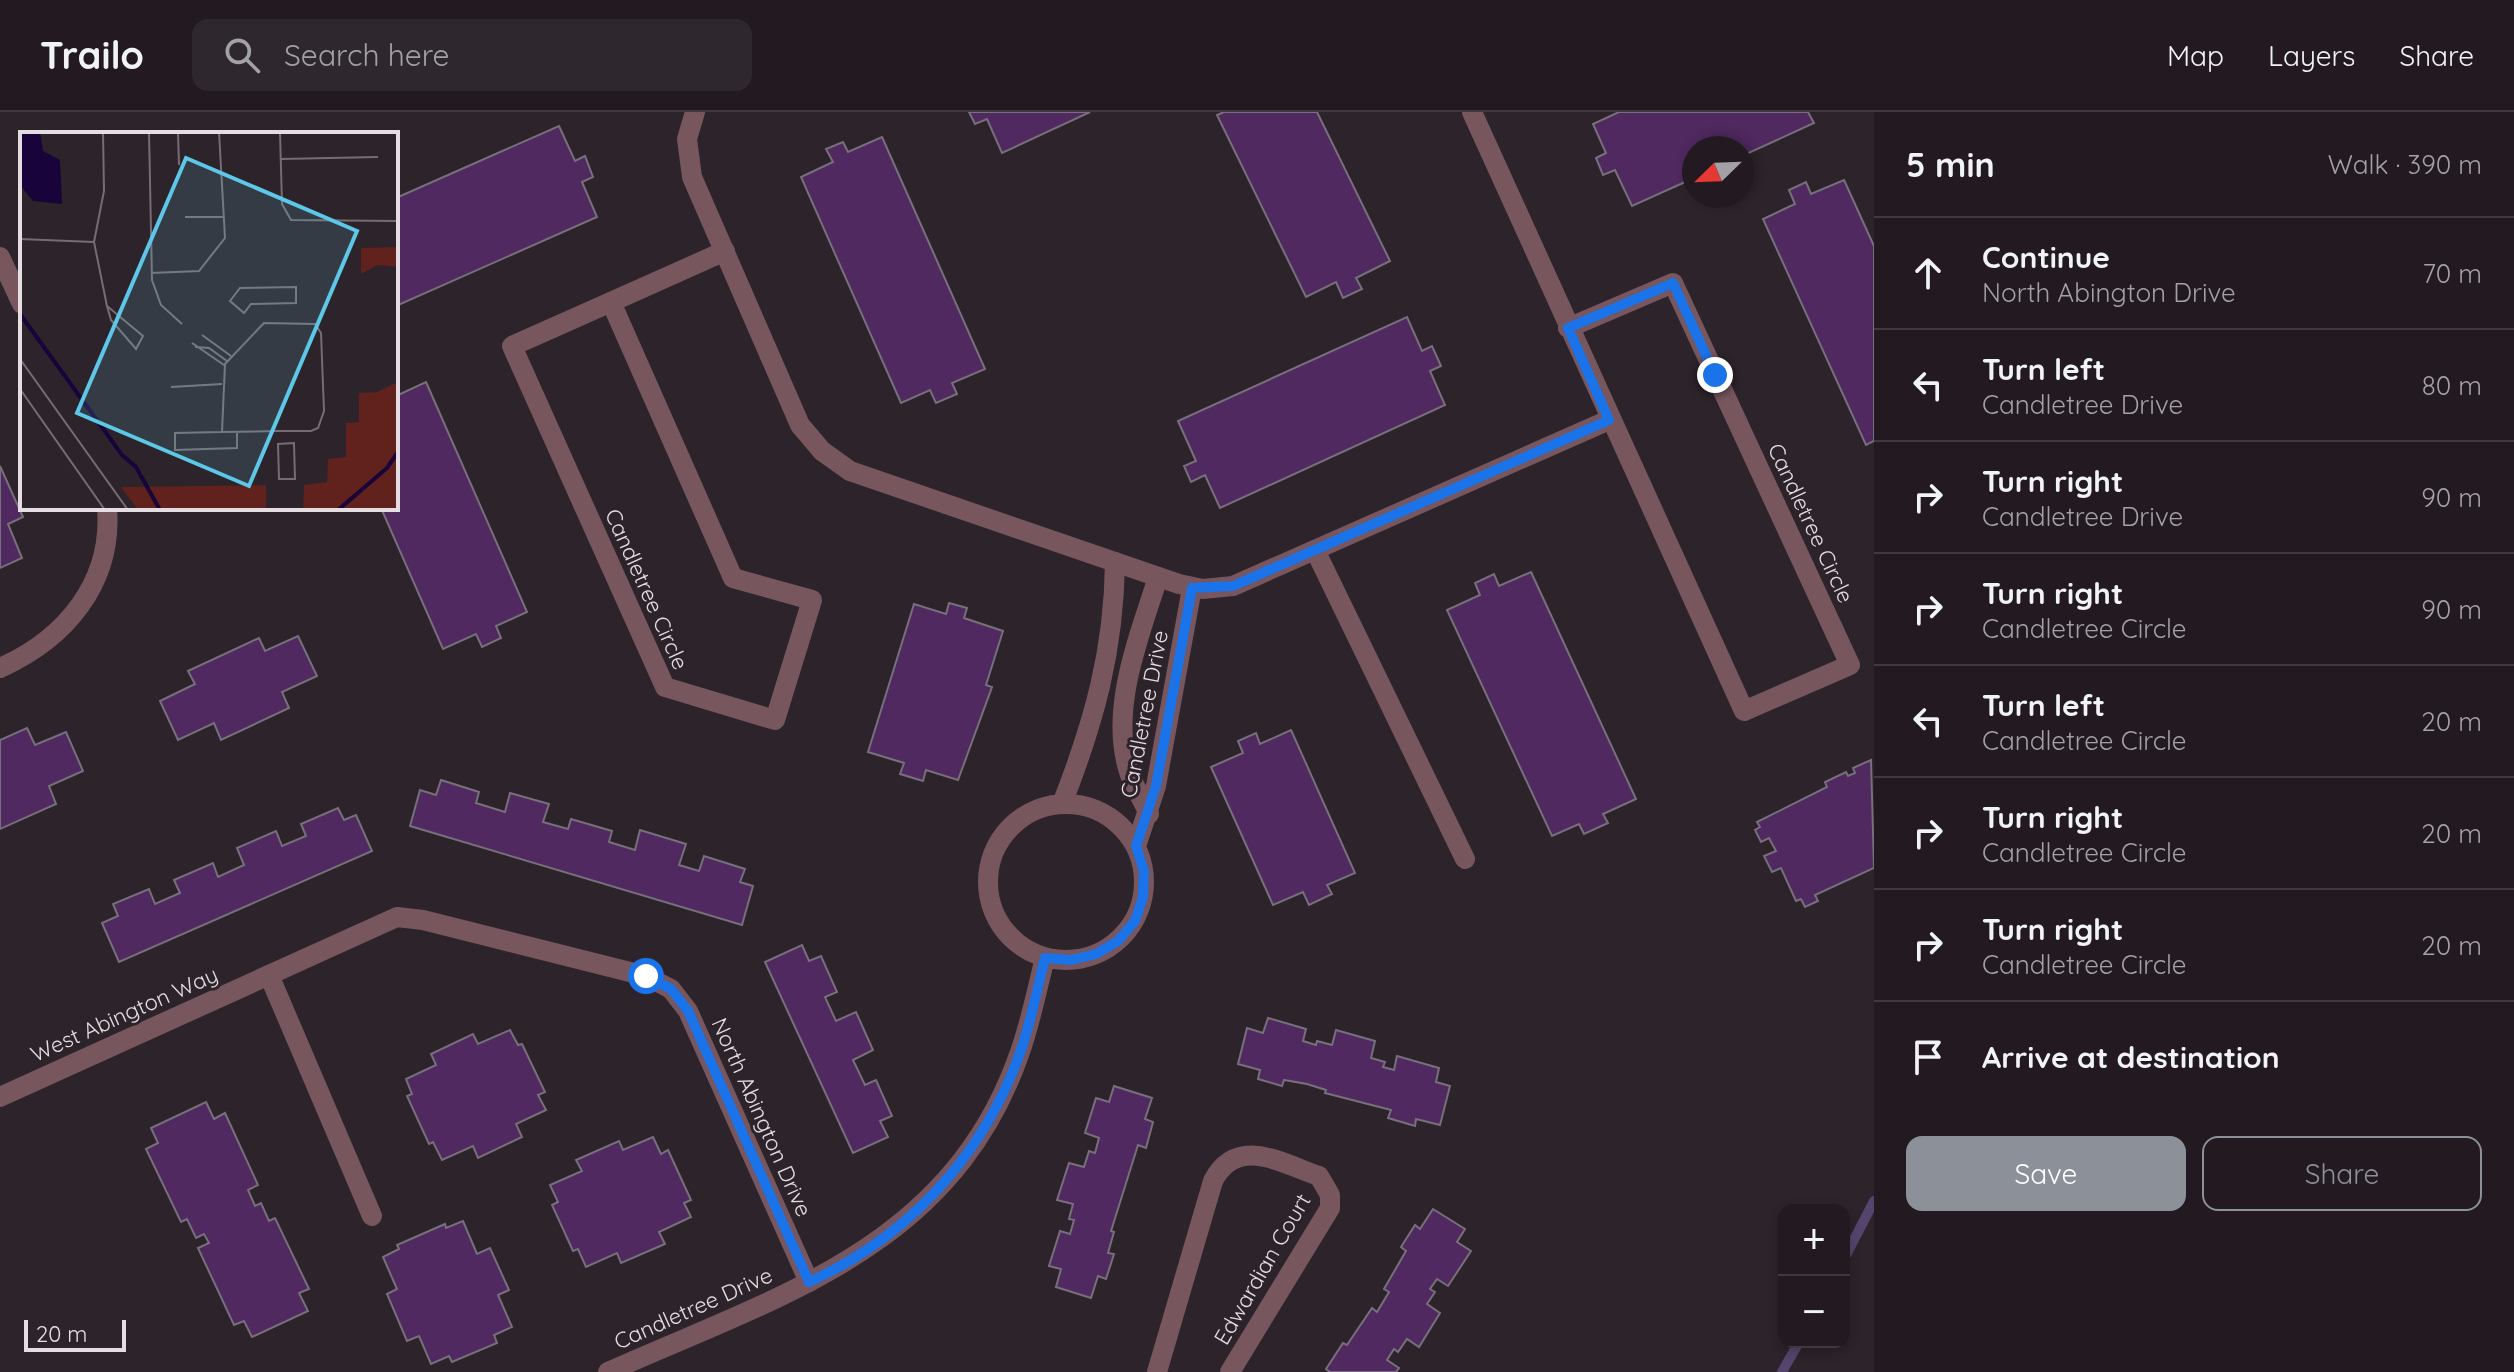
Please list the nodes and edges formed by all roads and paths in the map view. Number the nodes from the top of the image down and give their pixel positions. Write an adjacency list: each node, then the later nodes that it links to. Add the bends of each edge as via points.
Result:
1 (695, 112): 3 (street, via 687,139 692,177)
2 (1472, 112): 7 (street, Candletree Circle)
3 (725, 251): 6 (street, Candletree Circle); 11 (street, via 800,425 835,462)
4 (0, 257): 5 (street)
5 (20, 300)
6 (611, 302): 6 (street, Candletree Circle, via 733,578 812,600 775,720 665,687 512,346)
7 (1568, 328): 8 (street, Candletree Circle); 8 (street, Candletree Circle, via 1673,283 1850,665 1744,711)
8 (1609, 420): 10 (street)
9 (107, 510): 14 (street, via 104,551 95,582 78,610 31,654)
10 (1315, 550): 13 (street, via 1233,586); 18 (street)
11 (1115, 562): 12 (street); 15 (street, Candletree Drive, via 1107,666)
12 (1158, 577): 13 (street); 16 (street, via 1136,648 1122,724 1130,776)
13 (1192, 588): 16 (street, Candletree Drive)
14 (0, 668)
15 (1062, 804): 17 (street, Candletree Drive, via 1099,810); 19 (street, Candletree Drive, via 1025,815 1005,832 987,880 1003,929 1022,947)
16 (1149, 814): 17 (street, Candletree Drive)
17 (1136, 846): 19 (street, via 1144,884 1135,921 1118,941 1096,954 1071,960)
18 (1465, 859)
19 (1045, 958): 23 (street, Candletree Drive, via 1021,1051 970,1151 906,1222 853,1260)
20 (269, 975): 21 (street, West Abington Way); 22 (street); 23 (street, North Abington Drive, via 397,917 617,969 666,986 688,1011)
21 (0, 1097)
22 (372, 1216)
23 (809, 1282): 24 (street, Candletree Drive)
24 (608, 1372)
25 (1157, 1372): 26 (street, Edwardian Court, via 1213,1181 1234,1157 1255,1155 1319,1176 1330,1195 1330,1208)
26 (1230, 1372)

